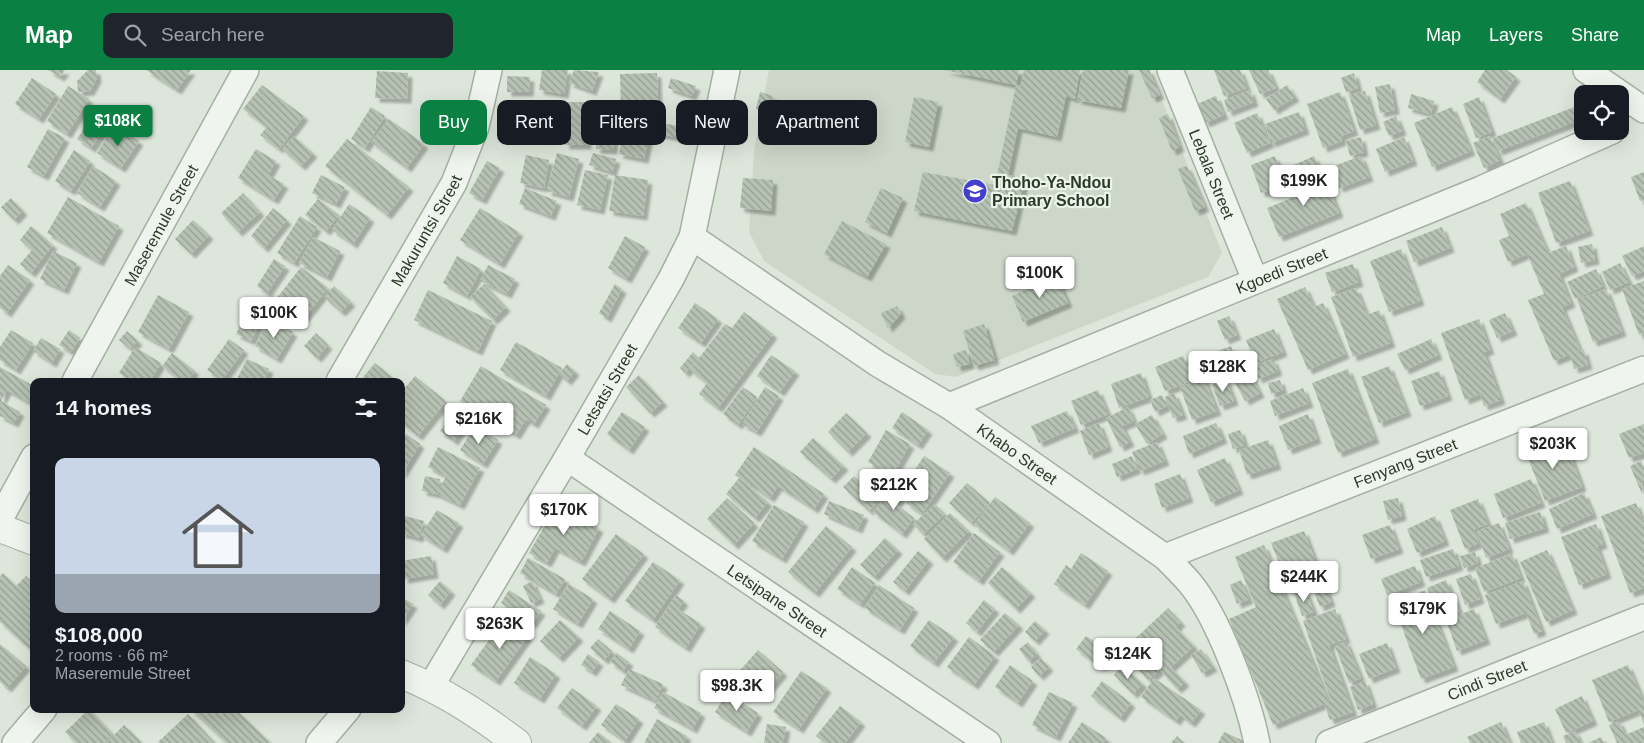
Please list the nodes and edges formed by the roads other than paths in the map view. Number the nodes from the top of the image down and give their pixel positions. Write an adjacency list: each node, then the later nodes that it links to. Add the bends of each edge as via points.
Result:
1 (246, 70): 13 (street, Maseremule Street)
2 (489, 70): 14 (street, Makuruntsi Street, via 476,128 454,182)
3 (726, 70): 10 (street, Letsatsi Street)
4 (1170, 70): 11 (street, Lebala Street)
5 (1586, 70): 6 (street)
6 (1644, 110)
7 (1644, 117): 8 (street)
8 (1629, 124)
9 (1592, 140): 11 (street, Kgoedi Street, via 1482,189)
10 (692, 237): 15 (street, Khabo Street, via 878,364); 16 (street, Letsatsi Street, via 667,287)
11 (1255, 280): 15 (street, Kgoedi Street)
12 (1644, 369): 21 (street, Fenyang Street)
13 (77, 378)
14 (341, 378)
15 (949, 406): 21 (street, Khabo Street)
16 (567, 458): 24 (street, Letsatsi Street); 30 (street, Letsipane Street)
17 (30, 464): 18 (street)
18 (0, 519)
19 (0, 528): 20 (street)
20 (30, 539)
21 (1165, 557): 31 (street, Khabo Street, via 1190,582 1210,614 1242,688)
22 (1644, 618): 32 (street, Cindi Street)
23 (405, 676): 24 (street)
24 (431, 686): 29 (street, via 475,711)
25 (41, 713): 27 (street)
26 (345, 713): 28 (street)
27 (16, 743)
28 (319, 743)
29 (517, 743)
30 (988, 743)
31 (1257, 743)
32 (1329, 743)

